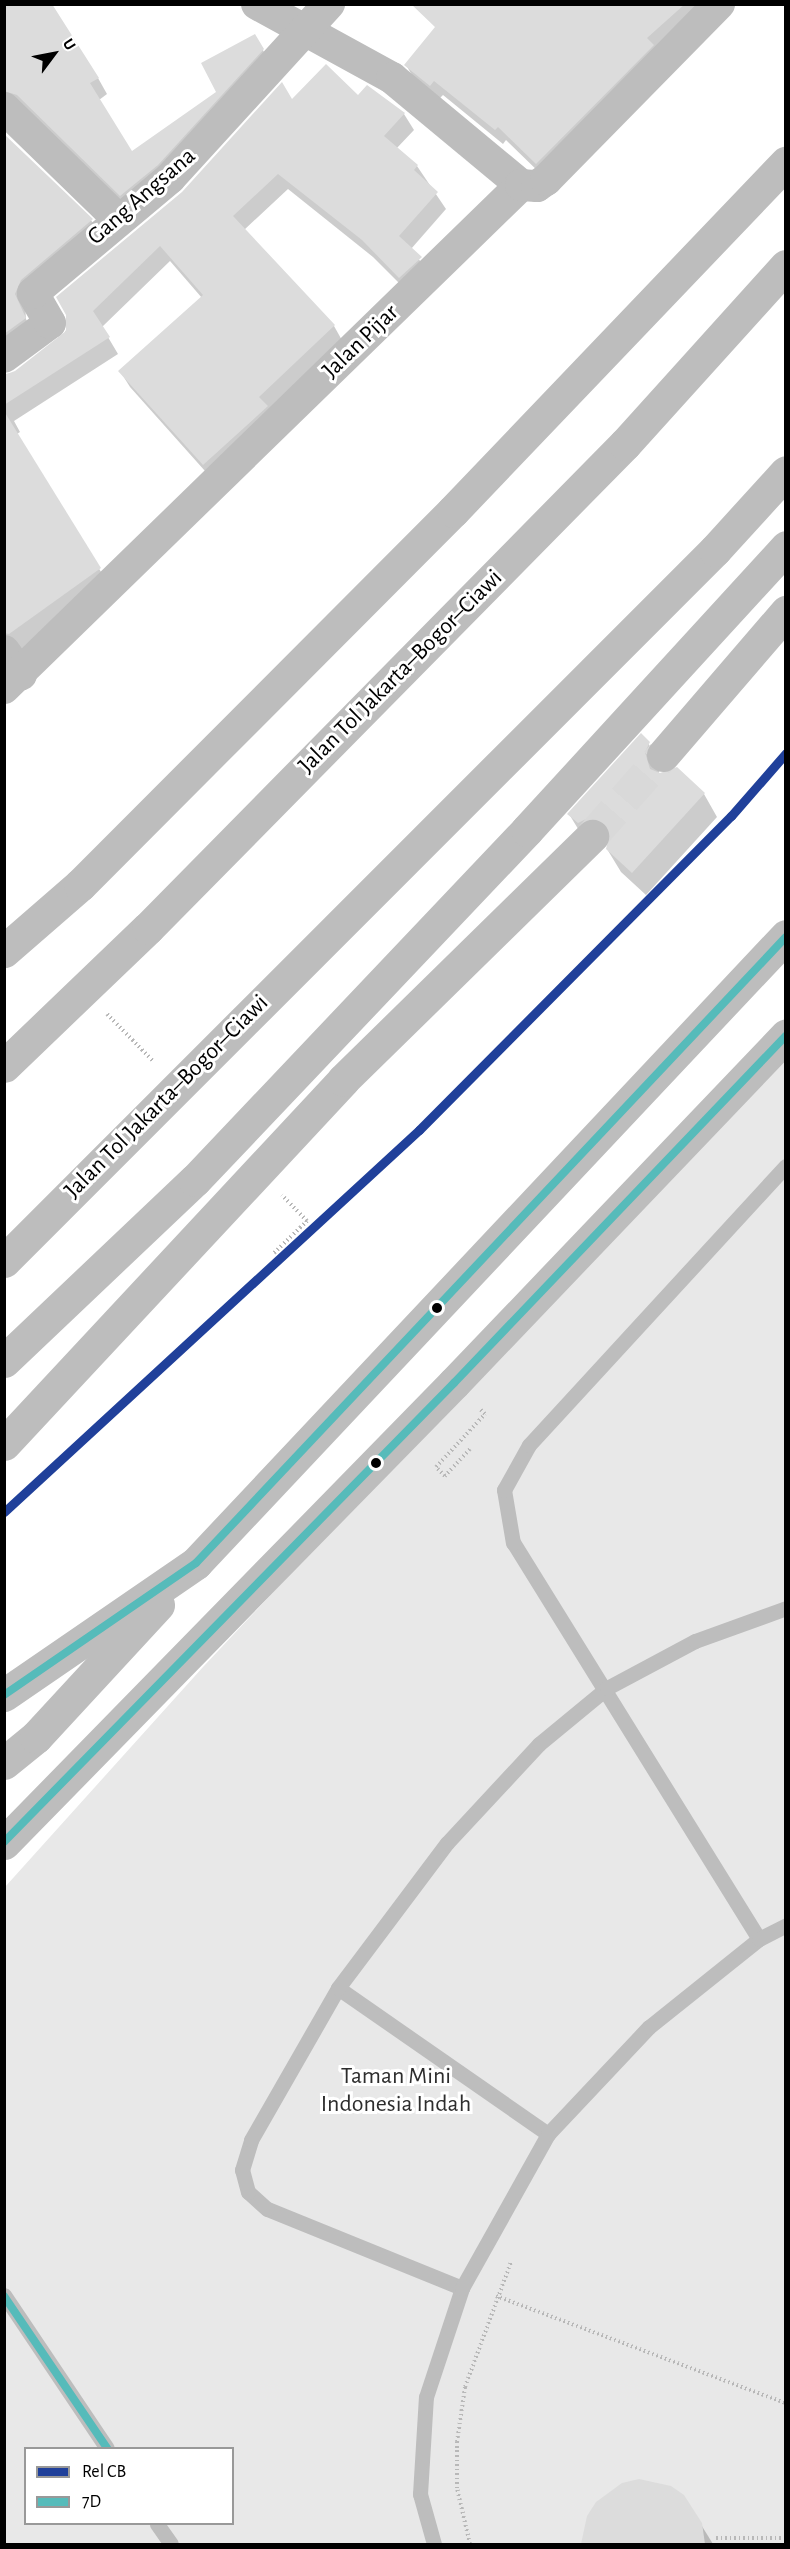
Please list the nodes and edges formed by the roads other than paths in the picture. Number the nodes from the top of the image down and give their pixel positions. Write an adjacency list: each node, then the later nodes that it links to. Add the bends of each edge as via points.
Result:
1 (257, 4): 4 (street)
2 (329, 4): 4 (street, Gang Angsana)
3 (719, 4): 7 (street, Jalan Pijar, via 546,180 537,186)
4 (309, 30): 7 (street, via 392,78); 8 (street, Gang Angsana, via 170,178)
5 (4, 108): 8 (street)
6 (786, 162): 18 (main road, via 453,512 80,885)
7 (521, 185): 14 (street, Jalan Pijar)
8 (118, 219): 10 (street, Gang Angsana, via 33,293 50,323)
9 (786, 266): 20 (main road, Jalan Tol Jakarta–Bogor–Ciawi, via 625,444 156,920)
10 (4, 357)
11 (786, 472): 22 (main road, Jalan Tol Jakarta–Bogor–Ciawi, via 715,550)
12 (786, 547): 23 (main road, via 527,830 195,1180)
13 (786, 612): 15 (main road)
14 (10, 671)
15 (663, 754)
16 (592, 836): 24 (main road, via 343,1080)
17 (786, 936): 25 (main road)
18 (4, 951)
19 (786, 1035): 30 (main road, via 454,1383)
20 (4, 1066)
21 (786, 1166): 27 (lane, via 529,1445 504,1490 513,1543)
22 (4, 1261)
23 (4, 1361)
24 (4, 1444)
25 (196, 1563): 28 (main road); 29 (main road, via 36,1737)
26 (786, 1608): 27 (lane, via 695,1641)
27 (606, 1688): 32 (lane); 33 (lane, via 539,1744 447,1843)
28 (4, 1695)
29 (4, 1763)
30 (4, 1843)
31 (786, 1925): 32 (lane)
32 (759, 1939): 34 (lane, via 649,2027)
33 (338, 1988): 34 (lane); 35 (lane, via 251,2140 242,2170 248,2192 267,2209)
34 (549, 2134): 35 (lane)
35 (462, 2288): 40 (lane, via 426,2397 420,2494)
36 (4, 2295): 37 (lane)
37 (106, 2447)
38 (158, 2525): 39 (lane)
39 (171, 2544)
40 (434, 2544)

